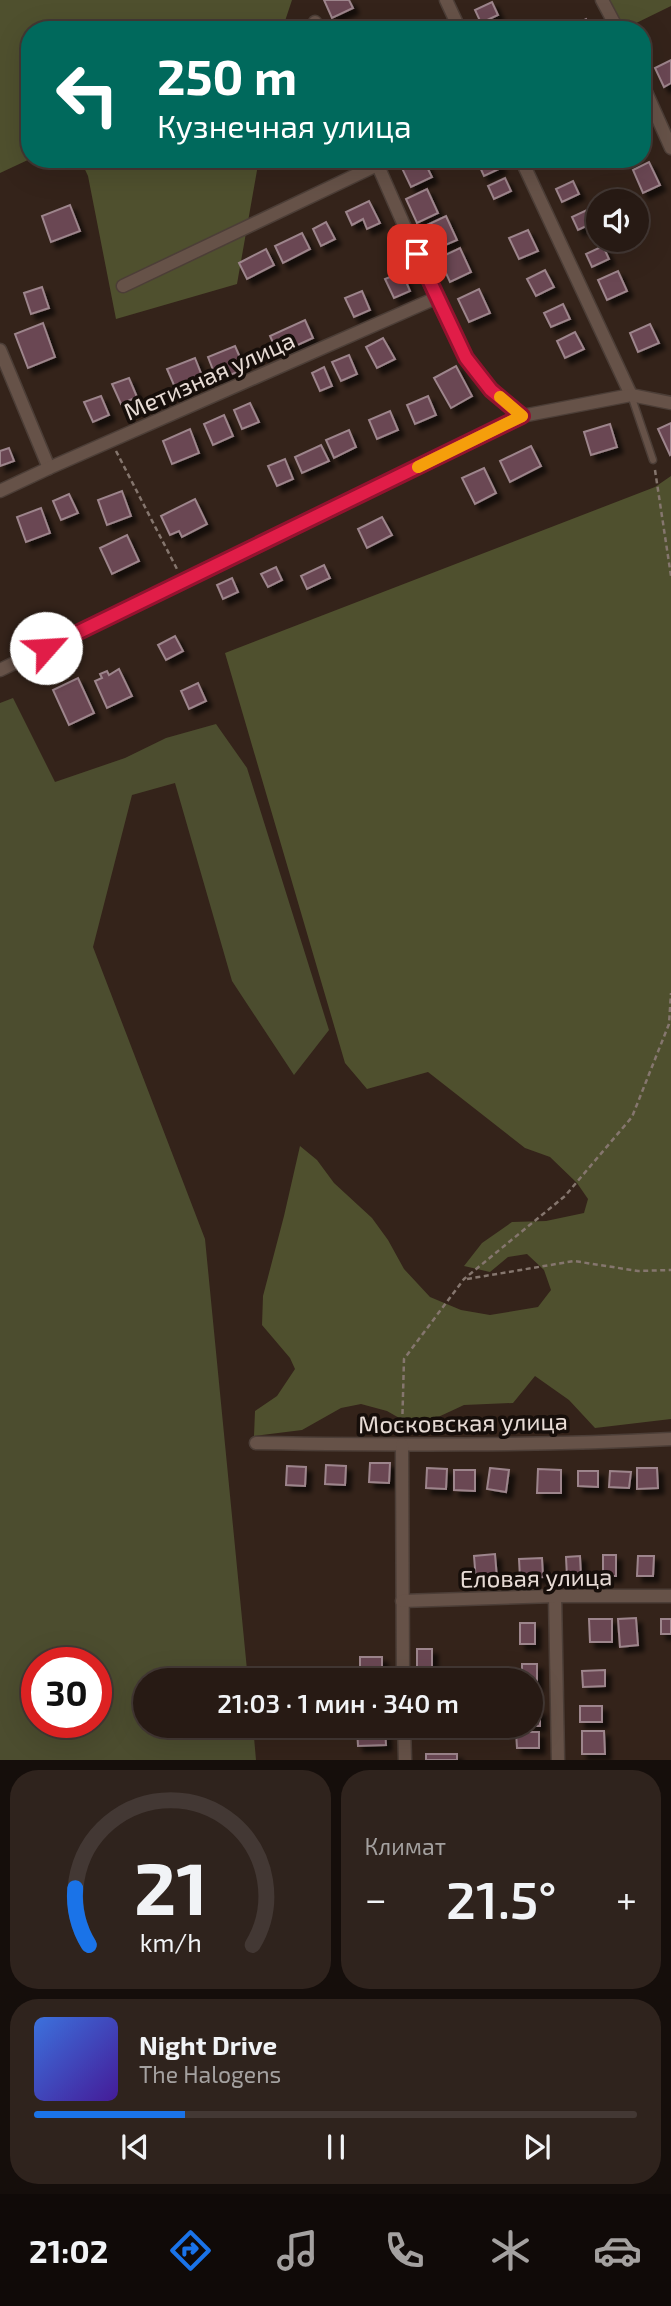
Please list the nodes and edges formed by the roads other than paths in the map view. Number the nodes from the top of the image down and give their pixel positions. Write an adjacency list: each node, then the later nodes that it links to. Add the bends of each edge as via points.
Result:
1 (446, 0): 3 (street)
2 (602, 0): 4 (street)
3 (456, 21)
4 (613, 21)
5 (651, 102): 6 (street)
6 (671, 148)
7 (364, 168): 10 (street)
8 (379, 168): 11 (street)
9 (525, 168): 13 (street)
10 (123, 286)
11 (436, 298): 15 (street, via 466,358 491,390); 17 (street, Метизная улица)
12 (0, 350): 17 (street)
13 (631, 395): 14 (street); 15 (street); 16 (lane)
14 (671, 403)
15 (522, 416): 19 (street)
16 (653, 460)
17 (48, 468): 18 (street, Метизная улица)
18 (0, 491)
19 (0, 670)
20 (671, 1439): 22 (street, Московская улица)
21 (256, 1443): 22 (street, Московская улица)
22 (402, 1445): 25 (street)
23 (555, 1596): 24 (street, Еловая улица); 25 (street, Еловая улица); 29 (street)
24 (671, 1596)
25 (402, 1601): 26 (street)
26 (403, 1668)
27 (404, 1738): 28 (street)
28 (405, 1760)
29 (558, 1760)

